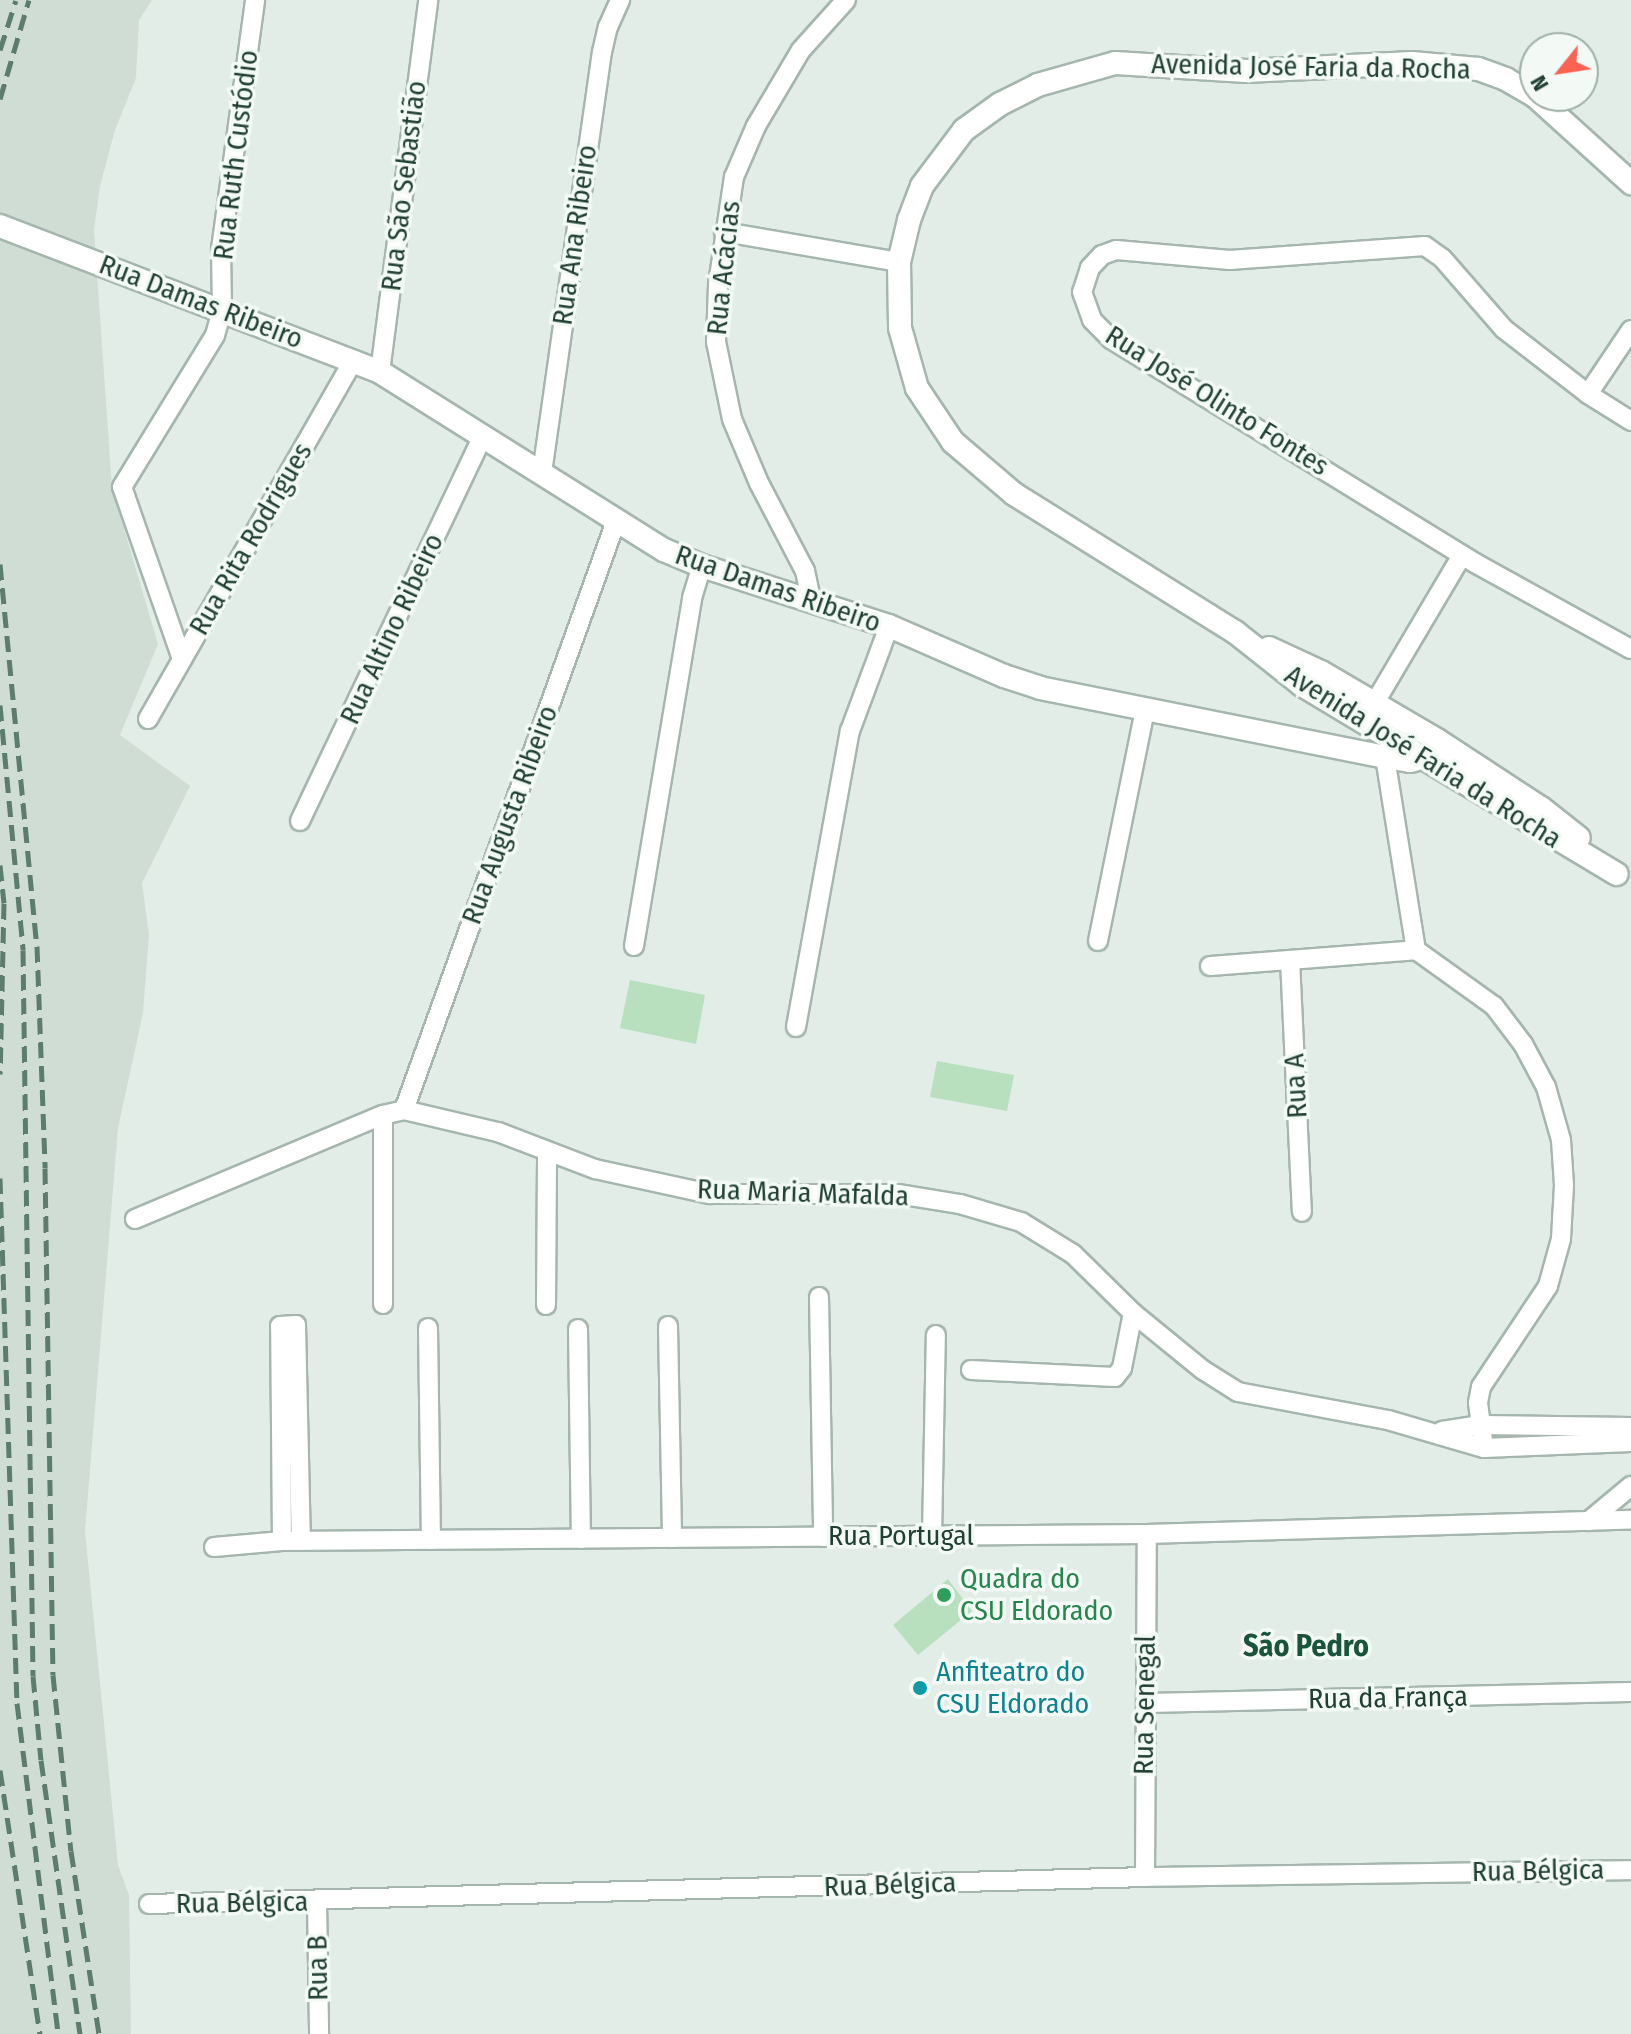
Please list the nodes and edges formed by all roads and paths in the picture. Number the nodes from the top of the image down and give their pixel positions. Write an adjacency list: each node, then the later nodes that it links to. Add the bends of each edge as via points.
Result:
1 (255, 0): 11 (street, Rua Ruth Custódio, via 221,249)
2 (428, 0): 14 (street, Rua São Sebastião)
3 (846, 0): 9 (street, Rua Acácias, via 801,50 756,126 734,177)
4 (618, 2): 18 (street, Rua Ana Ribeiro, via 602,52)
5 (1519, 87): 10 (street, Avenida José Faria da Rocha, via 1478,69 1412,63 1246,71 1115,63 1038,85 964,130 922,186)
6 (1553, 112): 7 (street, Avenida José Faria da Rocha)
7 (1631, 183)
8 (0, 226): 11 (street, Rua Damas Ribeiro)
9 (724, 232): 10 (street); 22 (street, Rua Acácias, via 716,342 722,379 732,419 805,571)
10 (899, 262): 24 (street, Avenida José Faria da Rocha, via 900,328 917,388 953,442 1014,494)
11 (222, 311): 13 (street, Rua Damas Ribeiro); 26 (street, via 215,335 122,487)
12 (1631, 330): 15 (street)
13 (354, 360): 14 (street, Rua Damas Ribeiro); 26 (street, Rua Rita Rodrigues)
14 (380, 372): 17 (street, Rua Damas Ribeiro)
15 (1588, 394): 16 (street, Rua José Olinto Fontes); 20 (street, Rua José Olinto Fontes, via 1504,329 1442,258 1425,246 1230,260 1116,250 1090,268 1082,292 1092,320 1111,339)
16 (1631, 421)
17 (483, 436): 18 (street, Rua Damas Ribeiro); 34 (street, Rua Altino Ribeiro)
18 (542, 473): 19 (street, Rua Damas Ribeiro)
19 (616, 521): 21 (street, Rua Damas Ribeiro); 42 (street, Rua Augusta Ribeiro)
20 (1462, 555): 25 (street, Rua José Olinto Fontes); 28 (street)
21 (702, 566): 22 (street, Rua Damas Ribeiro); 37 (street, via 692,598)
22 (811, 599): 23 (street, Rua Damas Ribeiro)
23 (889, 626): 29 (street, Rua Damas Ribeiro, via 1040,688); 41 (street, via 850,731)
24 (1235, 632): 27 (street, Avenida José Faria da Rocha); 28 (street, Avenida José Faria da Rocha, via 1321,672)
25 (1631, 649)
26 (182, 659): 30 (street, Rua Rita Rodrigues)
27 (1302, 685): 28 (street, via 1365,708); 32 (street, Avenida José Faria da Rocha)
28 (1374, 704): 33 (street, Avenida José Faria da Rocha)
29 (1145, 711): 31 (street, Rua Damas Ribeiro); 36 (street)
30 (148, 719)
31 (1385, 757): 32 (street, Rua Damas Ribeiro); 38 (street)
32 (1422, 757): 33 (street, Rua Damas Ribeiro, via 1440,753); 35 (street, Avenida José Faria da Rocha)
33 (1483, 770): 35 (street, Avenida José Faria da Rocha, via 1541,808)
34 (300, 821)
35 (1624, 880)
36 (1098, 941)
37 (634, 946)
38 (1416, 950): 39 (street); 56 (street, via 1494,1006 1523,1044 1546,1087 1561,1140 1561,1239 1548,1286 1481,1387)
39 (1290, 960): 40 (street); 45 (street, Rua A)
40 (1210, 966)
41 (796, 1027)
42 (404, 1110): 43 (street, Rua Maria Mafalda); 44 (street, Rua Maria Mafalda, via 498,1132)
43 (383, 1115): 46 (street, Rua Maria Mafalda); 48 (street)
44 (547, 1153): 49 (street); 50 (street, Rua Maria Mafalda, via 710,1194 898,1194 960,1204 1021,1222 1073,1254)
45 (1302, 1212)
46 (135, 1219)
47 (819, 1297): 68 (street)
48 (383, 1304)
49 (546, 1305)
50 (1133, 1313): 55 (street, via 1122,1368 1115,1377); 58 (street, Rua Maria Mafalda, via 1238,1392)
51 (668, 1326): 69 (street)
52 (428, 1328): 71 (street)
53 (578, 1329): 70 (street)
54 (936, 1335): 67 (street)
55 (971, 1370)
56 (1481, 1425): 57 (street, Rua Maria Mafalda); 58 (street, Rua Maria Mafalda); 60 (street)
57 (1631, 1427)
58 (1438, 1432): 60 (street, Rua Maria Mafalda)
59 (1631, 1442): 60 (street, Rua Maria Mafalda)
60 (1484, 1448)
61 (1631, 1486): 64 (street)
62 (1631, 1503): 65 (street)
63 (1631, 1520): 65 (street, Rua Portugal)
64 (1589, 1521): 65 (street, Rua Portugal); 66 (street, Rua Portugal)
65 (1611, 1521)
66 (1147, 1534): 67 (street, Rua Portugal); 76 (street, Rua Senegal)
67 (932, 1536): 68 (street, Rua Portugal)
68 (823, 1537): 69 (street, Rua Portugal)
69 (672, 1538): 70 (street, Rua Portugal)
70 (581, 1539): 71 (street, Rua Portugal)
71 (431, 1540): 73 (street, Rua Portugal)
72 (282, 1541): 73 (street, Rua Portugal); 73 (street, via 280,1326 296,1325); 74 (street, Rua Portugal)
73 (301, 1541)
74 (214, 1547)
75 (1631, 1692): 76 (street, Rua da França)
76 (1146, 1703): 78 (street, Rua Senegal)
77 (1631, 1870): 78 (street, Rua Bélgica)
78 (1145, 1877): 79 (street, Rua Bélgica)
79 (317, 1901): 80 (street, Rua Bélgica); 81 (street, Rua B)
80 (149, 1904)
81 (319, 2034)

